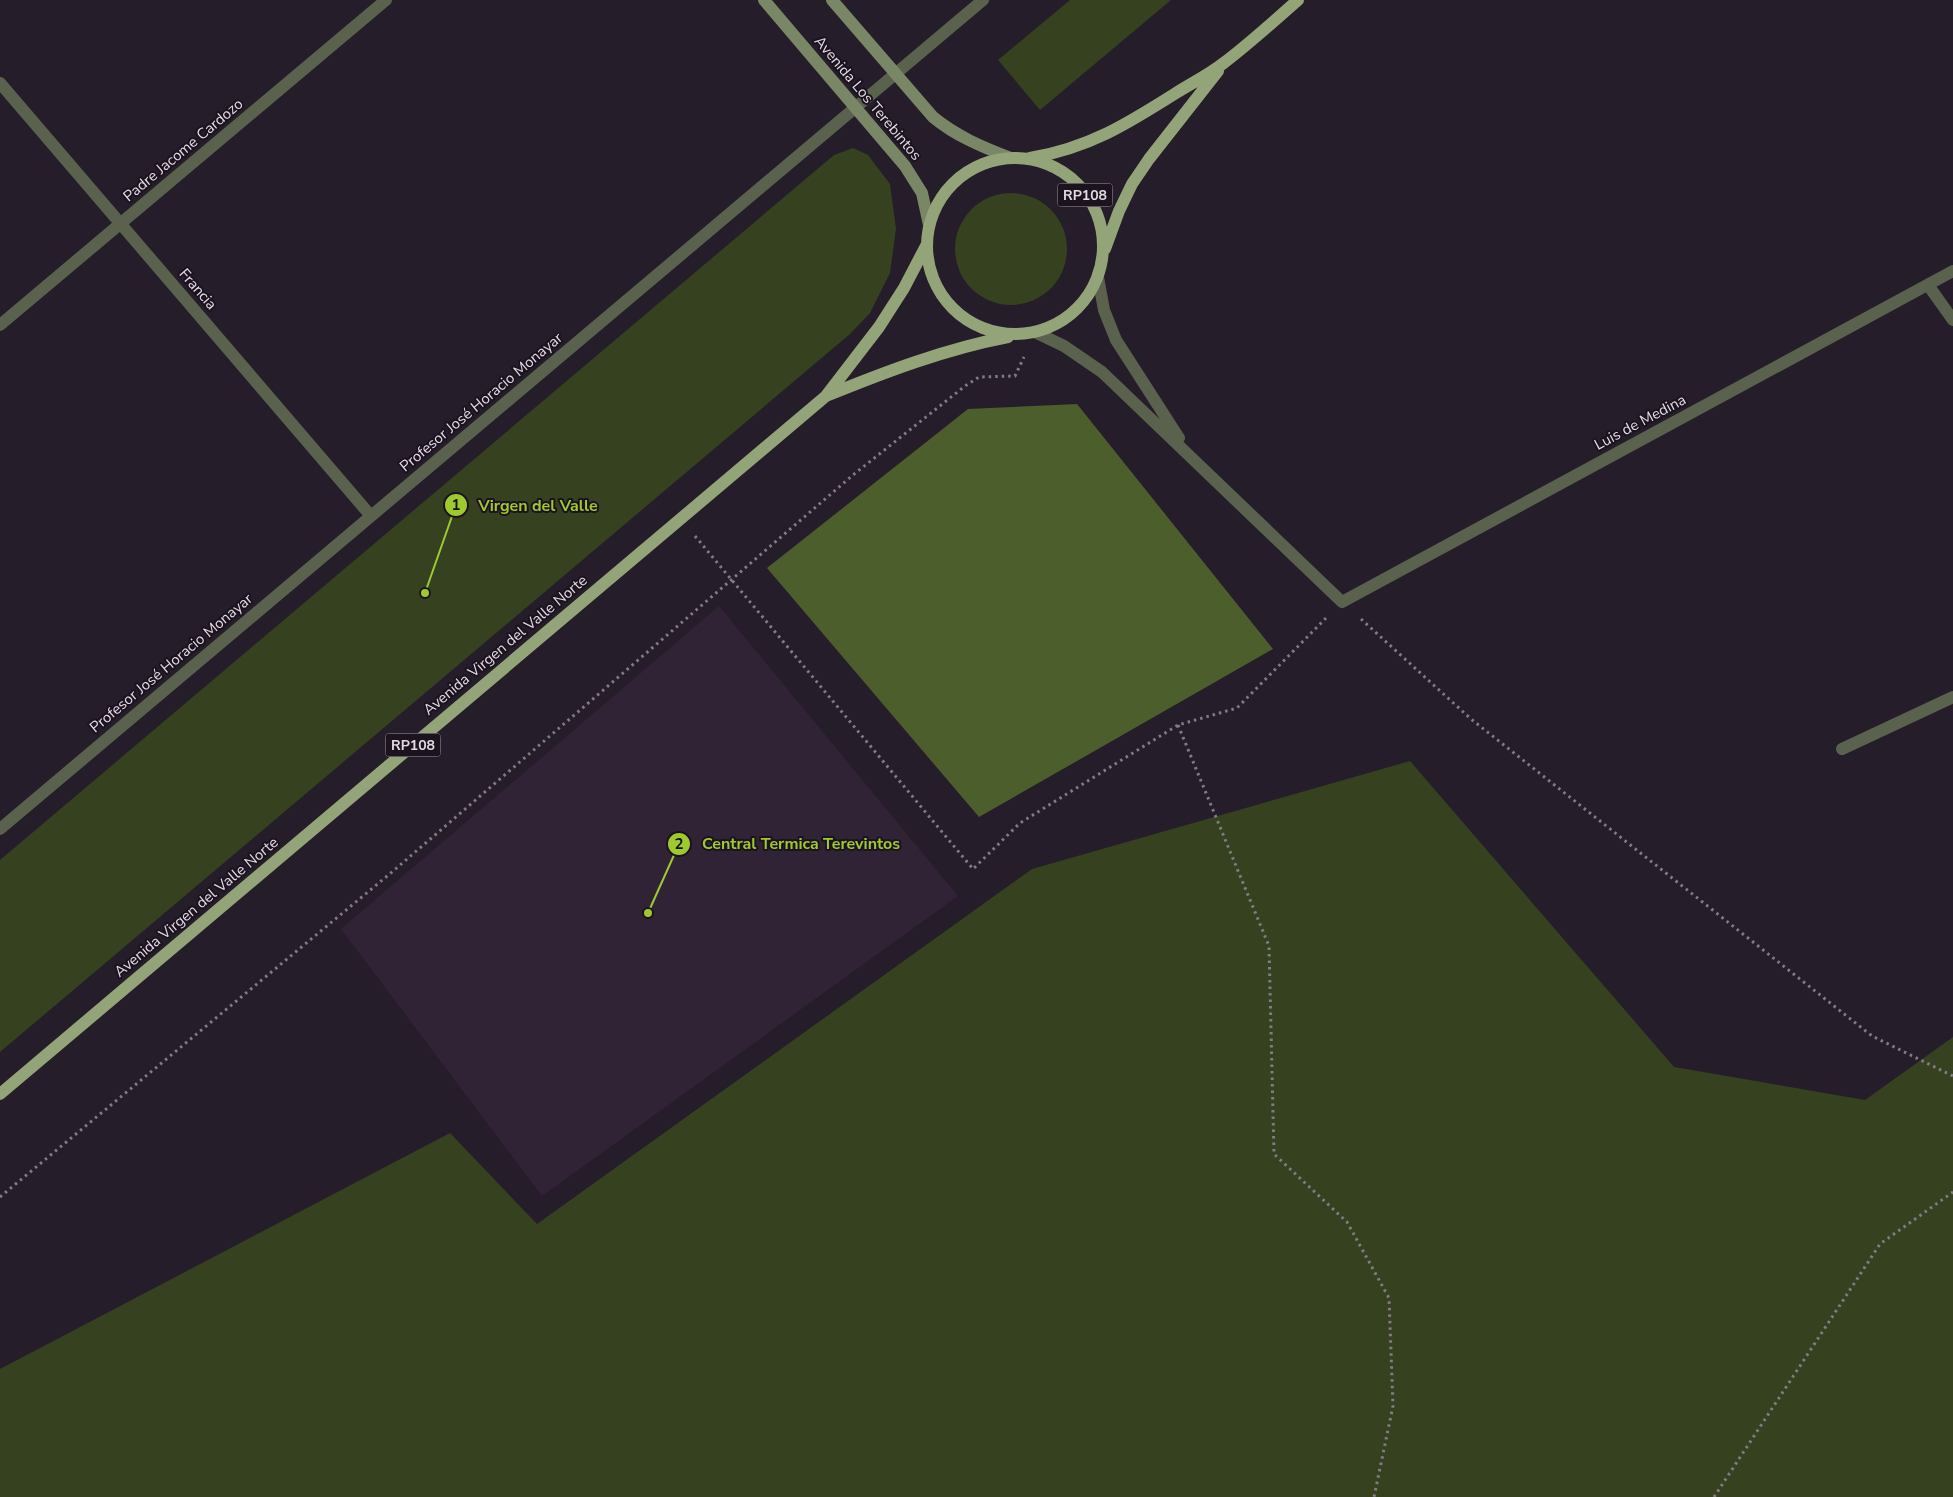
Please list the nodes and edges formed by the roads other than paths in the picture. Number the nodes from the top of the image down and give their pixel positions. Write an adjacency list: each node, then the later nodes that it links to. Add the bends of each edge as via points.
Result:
1 (386, 0): 12 (street, Padre Jacome Cardozo)
2 (764, 0): 9 (main road, Avenida Los Terebintos)
3 (832, 0): 7 (main road)
4 (983, 0): 7 (street, Profesor José Horacio Monayar)
5 (1298, 0): 6 (main road, RP108)
6 (1224, 63): 11 (main road, RP108, via 1106,135 1054,154); 15 (main road, RP108, via 1132,184)
7 (895, 74): 9 (street, Profesor José Horacio Monayar); 10 (main road, via 950,130)
8 (0, 83): 12 (street, Francia)
9 (856, 107): 13 (main road, Avenida Los Terebintos, via 905,166 922,193); 25 (street, Profesor José Horacio Monayar)
10 (1011, 158): 11 (main road, RP108); 13 (main road, RP108, via 983,164 959,178 940,199)
11 (1025, 158): 15 (main road, RP108, via 1052,166 1074,181 1091,202 1102,227)
12 (120, 224): 20 (street, Padre Jacome Cardozo); 25 (street, Francia)
13 (929, 225): 14 (main road, RP108)
14 (927, 244): 22 (main road, RP108, via 931,273 944,299 966,319 992,331); 23 (main road, Avenida Virgen del Valle Norte / RP108, via 879,327)
15 (1103, 254): 17 (main road, RP108)
16 (1953, 272): 18 (street, Luis de Medina)
17 (1098, 277): 21 (main road, RP108, via 1088,297 1074,313 1056,325); 24 (street, via 1104,310 1116,340)
18 (1928, 285): 19 (street); 24 (street, Luis de Medina, via 1342,602)
19 (1953, 320)
20 (0, 325)
21 (1035, 332): 22 (main road, RP108); 24 (street, via 1064,346 1102,372)
22 (1021, 334): 23 (main road, Avenida Virgen del Valle Norte / RP108, via 963,347)
23 (826, 396): 29 (main road, Avenida Virgen del Valle Norte / RP108)
24 (1193, 458)
25 (371, 516): 28 (street, Profesor José Horacio Monayar)
26 (1953, 697): 27 (street)
27 (1842, 749)
28 (0, 829)
29 (0, 1094)

